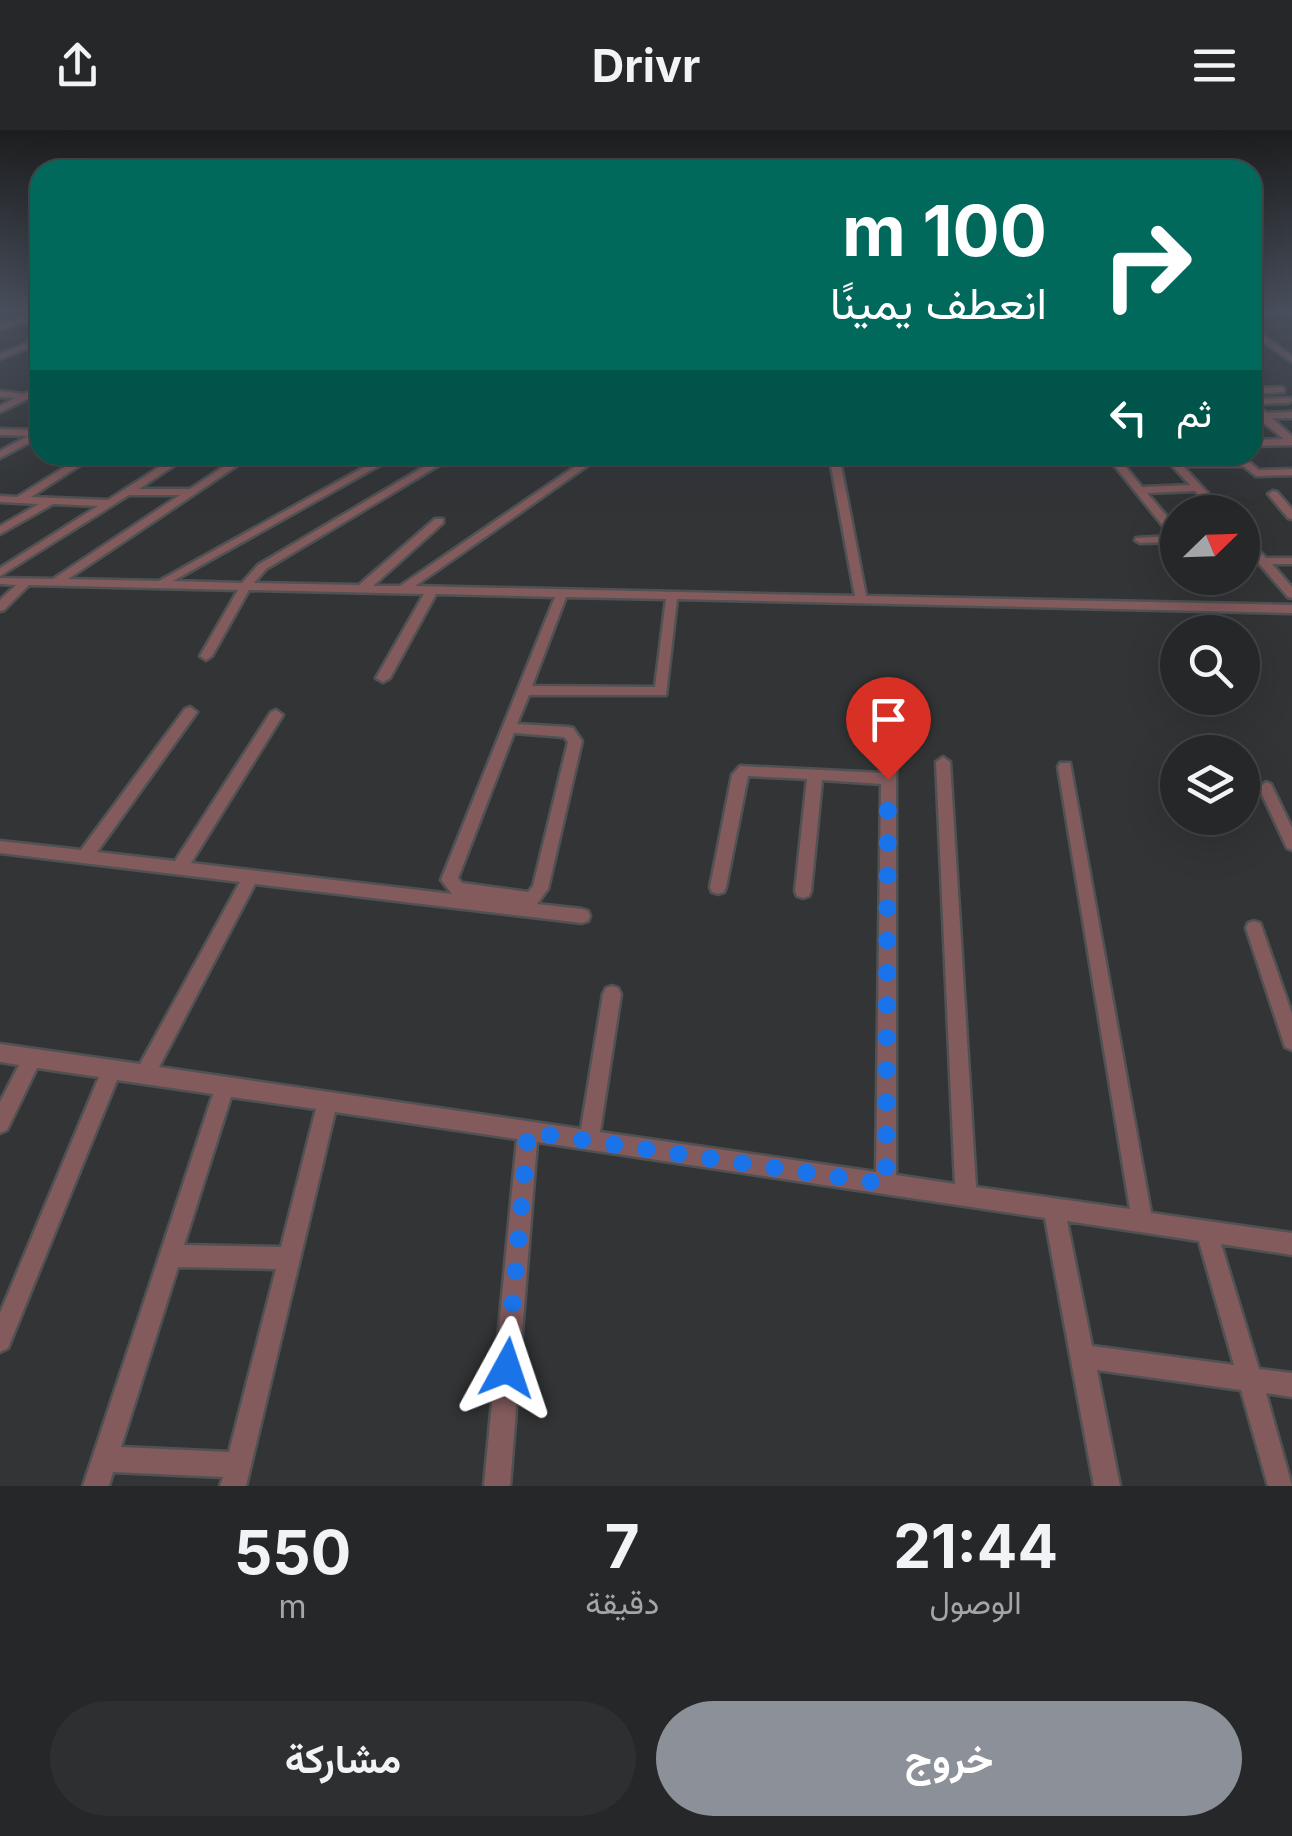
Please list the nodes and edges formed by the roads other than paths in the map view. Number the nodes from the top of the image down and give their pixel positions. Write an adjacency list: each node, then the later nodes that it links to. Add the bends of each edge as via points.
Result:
1 (1281, 390): 2 (street)
2 (1262, 391)
3 (0, 394): 5 (street)
4 (30, 395): 5 (street)
5 (23, 398): 6 (street); 9 (street)
6 (30, 398)
7 (1288, 400): 8 (street)
8 (1262, 403)
9 (0, 409)
10 (1292, 415): 11 (street)
11 (1262, 416)
12 (1262, 419): 16 (street)
13 (0, 432): 14 (street)
14 (30, 433)
15 (30, 438): 18 (street)
16 (1292, 441): 17 (street)
17 (1262, 442)
18 (0, 454)
19 (75, 465): 38 (street)
20 (169, 465): 32 (street)
21 (233, 465): 33 (street)
22 (374, 465): 34 (street)
23 (434, 465): 41 (street)
24 (584, 465): 57 (street)
25 (836, 465): 62 (street)
26 (1119, 465): 31 (street)
27 (1176, 465): 30 (street)
28 (1249, 465): 29 (street, via 1260,474)
29 (1292, 472)
30 (1198, 488): 31 (street); 36 (street)
31 (1140, 490): 43 (street)
32 (127, 492): 33 (street); 40 (street)
33 (194, 492): 53 (street)
34 (325, 492): 41 (street); 54 (street)
35 (1273, 494): 42 (street)
36 (1204, 495)
37 (0, 499): 38 (street)
38 (20, 500): 39 (street)
39 (52, 502): 40 (street); 45 (street)
40 (111, 503): 51 (street)
41 (360, 508): 55 (street, via 275,558)
42 (1290, 511)
43 (1160, 515)
44 (439, 521): 56 (street)
45 (0, 531)
46 (1160, 539): 47 (street)
47 (1140, 540)
48 (1260, 558): 49 (street)
49 (1263, 561): 50 (street); 60 (street)
50 (1292, 561)
51 (0, 577): 52 (street)
52 (27, 581): 53 (street); 63 (street)
53 (56, 582): 54 (street)
54 (162, 583): 55 (street)
55 (246, 585): 56 (street); 65 (street)
56 (364, 588): 57 (street)
57 (404, 589): 58 (street)
58 (432, 590): 59 (street); 66 (street)
59 (562, 593): 61 (street); 67 (street)
60 (1292, 594)
61 (672, 595): 62 (street); 67 (street, via 662,692)
62 (861, 599): 64 (street)
63 (0, 607)
64 (1292, 609)
65 (206, 656)
66 (383, 678)
67 (525, 690): 70 (street)
68 (190, 712): 79 (street)
69 (276, 715): 80 (street)
70 (511, 728): 70 (street, via 449,880 458,890 531,899 540,889 575,742 568,732)
71 (889, 758): 75 (street)
72 (943, 762): 98 (street)
73 (1065, 768): 100 (street)
74 (815, 774): 75 (street); 82 (street, via 739,774); 83 (street)
75 (888, 779): 97 (street)
76 (1266, 788): 77 (street)
77 (1292, 844)
78 (0, 847): 79 (street)
79 (84, 857): 80 (street)
80 (179, 868): 81 (street)
81 (250, 877): 84 (street); 91 (street)
82 (718, 887)
83 (802, 891)
84 (582, 916)
85 (1254, 928): 87 (street)
86 (612, 994): 96 (street)
87 (1292, 1040)
88 (0, 1053): 89 (street)
89 (32, 1058): 90 (street); 94 (street)
90 (112, 1070): 91 (street); 105 (street)
91 (144, 1074): 92 (street)
92 (225, 1086): 93 (street); 103 (street)
93 (328, 1102): 95 (street); 104 (street)
94 (0, 1123)
95 (528, 1132): 96 (street); 112 (street)
96 (589, 1140): 97 (street)
97 (886, 1184): 98 (street)
98 (966, 1196): 99 (street)
99 (1054, 1208): 100 (street); 106 (street)
100 (1142, 1221): 101 (street)
101 (1207, 1232): 102 (street); 107 (street)
102 (1292, 1244)
103 (170, 1256): 104 (street); 109 (street)
104 (290, 1258): 110 (street)
105 (0, 1340)
106 (1082, 1356): 107 (street); 113 (street)
107 (1249, 1378): 108 (street); 114 (street)
108 (1292, 1385)
109 (105, 1458): 110 (street); 111 (street)
110 (235, 1475)
111 (96, 1486)
112 (497, 1486)
113 (1107, 1486)
114 (1281, 1486)

